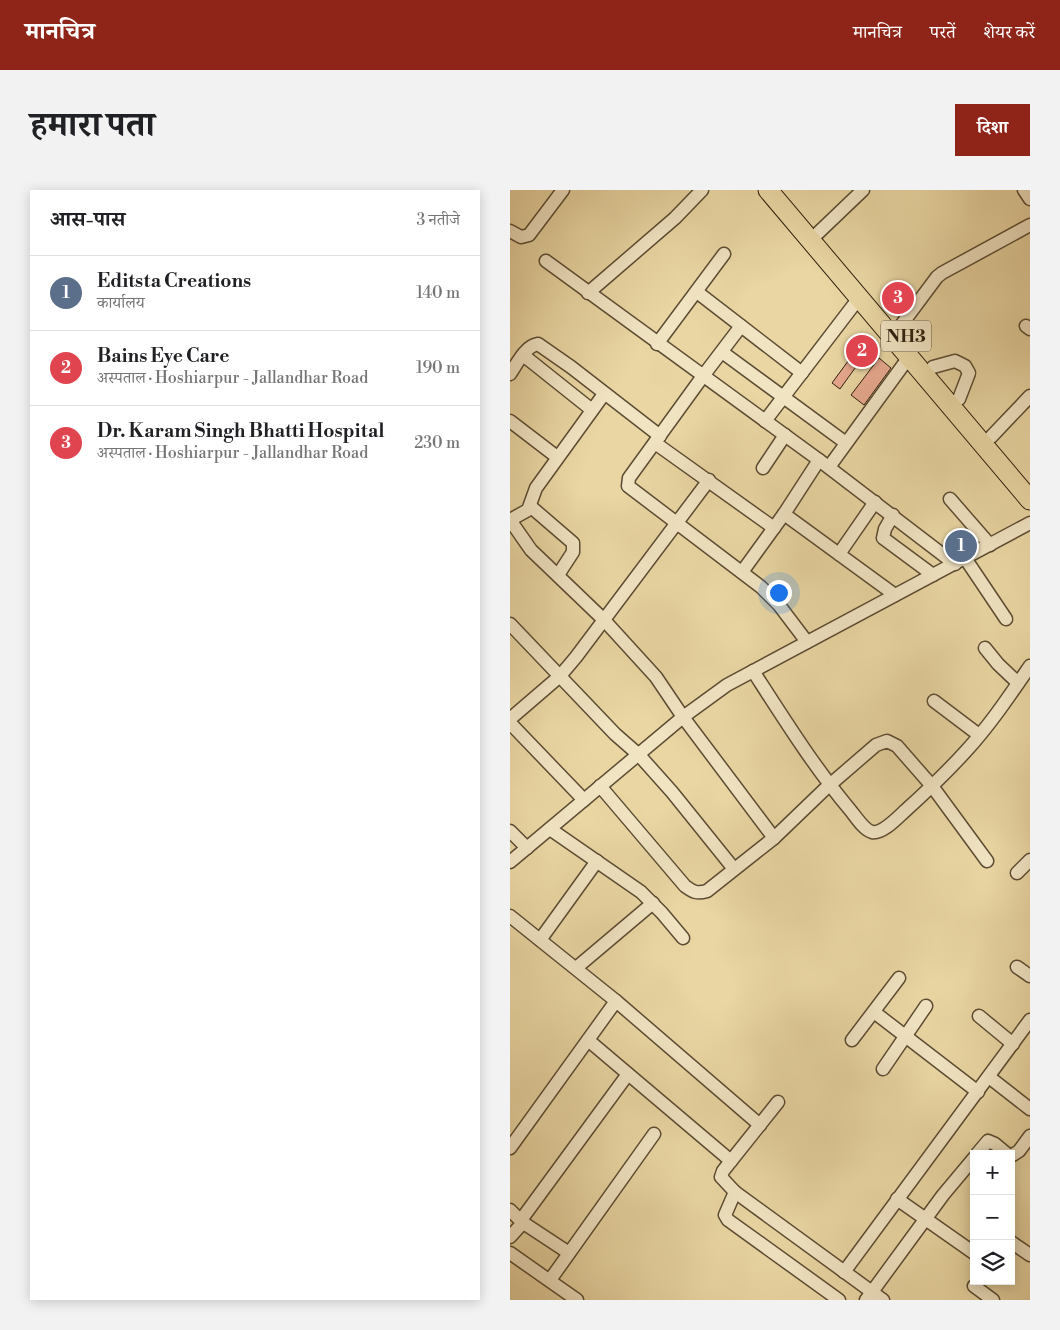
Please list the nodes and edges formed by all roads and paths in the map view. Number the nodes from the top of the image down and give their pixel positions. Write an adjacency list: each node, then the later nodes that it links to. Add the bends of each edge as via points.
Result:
1 (563, 190): 9 (street, via 529,235 520,237)
2 (702, 190): 14 (street, via 675,218)
3 (768, 190): 15 (highway, NH3)
4 (781, 190): 10 (highway, NH3)
5 (863, 190): 10 (street)
6 (1024, 190): 7 (street)
7 (1030, 199)
8 (1030, 225): 17 (street, via 942,273)
9 (510, 231)
10 (818, 233): 17 (highway, NH3)
11 (724, 254): 13 (street)
12 (546, 261): 14 (street)
13 (697, 292): 16 (street); 18 (street)
14 (588, 293): 18 (street)
15 (859, 298): 21 (highway, NH3); 23 (street)
16 (741, 326): 19 (street); 23 (street)
17 (899, 328): 22 (highway, NH3)
18 (657, 344): 25 (street)
19 (722, 352): 25 (street); 28 (street)
20 (523, 356): 24 (street); 26 (street, via 538,344); 30 (street)
21 (909, 358): 36 (street); 43 (highway, NH3)
22 (932, 367): 29 (highway, NH3); 29 (street, via 955,361 965,366 970,373)
23 (802, 373): 28 (street)
24 (510, 374)
25 (703, 376): 32 (street); 35 (street)
26 (604, 394): 30 (street); 35 (street)
27 (1030, 396): 34 (street)
28 (783, 397): 32 (street); 36 (street)
29 (959, 399): 34 (highway, NH3)
30 (592, 410): 37 (street)
31 (510, 421): 37 (street)
32 (765, 421): 33 (street)
33 (785, 435): 38 (street); 39 (street)
34 (991, 437): 41 (highway, NH3)
35 (658, 439): 40 (street); 48 (street, via 629,478 628,486)
36 (846, 443): 38 (street)
37 (557, 457): 45 (street, via 536,488)
38 (824, 464): 44 (street); 46 (street)
39 (762, 468)
40 (709, 480): 48 (street); 50 (street)
41 (1030, 484)
42 (950, 499): 51 (street)
43 (1030, 500)
44 (876, 502): 47 (street); 52 (street)
45 (530, 506): 55 (street, via 573,543 573,552); 55 (street, via 510,520 525,544)
46 (784, 514): 50 (street); 52 (street)
47 (893, 515): 53 (street); 56 (street, via 883,538)
48 (676, 523): 54 (street); 59 (street)
49 (1030, 523): 51 (street)
50 (774, 528): 54 (street)
51 (990, 546): 53 (street)
52 (839, 554): 57 (street)
53 (960, 561): 56 (street); 58 (street)
54 (742, 572): 61 (street, via 768,594)
55 (558, 575): 59 (street)
56 (933, 575): 57 (street)
57 (895, 595): 61 (street)
58 (1006, 619)
59 (604, 620): 65 (street); 68 (street, via 656,677)
60 (510, 624): 65 (street)
61 (807, 642): 63 (street)
62 (985, 648): 66 (street)
63 (753, 671): 68 (street, via 727,685); 72 (street)
64 (1029, 672): 66 (street)
65 (560, 676): 69 (street); 71 (street)
66 (1018, 683): 70 (street)
67 (934, 701): 70 (street)
68 (683, 717): 71 (street); 78 (street)
69 (510, 721): 75 (street)
70 (979, 735): 74 (street)
71 (639, 755): 73 (street); 84 (street)
72 (829, 785): 74 (street, via 876,745 887,740 897,746); 74 (street, via 863,826 873,832 883,829); 78 (street)
73 (600, 786): 75 (street); 84 (street, via 694,892 707,891)
74 (932, 786): 82 (street)
75 (584, 800): 76 (street)
76 (550, 829): 79 (street); 81 (street)
77 (510, 831): 79 (street)
78 (774, 838): 84 (street)
79 (527, 848): 83 (street)
80 (1030, 860): 85 (street)
81 (597, 861): 86 (street); 89 (street)
82 (987, 861)
83 (510, 862)
84 (734, 869)
85 (1017, 873)
86 (653, 903): 88 (street); 91 (street)
87 (510, 916): 89 (street)
88 (683, 938)
89 (540, 940): 91 (street)
90 (1017, 967): 92 (street)
91 (576, 968): 94 (street)
92 (1030, 976)
93 (899, 978): 96 (street)
94 (616, 1001): 100 (street); 109 (street)
95 (926, 1006): 99 (street)
96 (874, 1012): 99 (street); 101 (street)
97 (979, 1016): 102 (street)
98 (1030, 1020): 102 (street)
99 (906, 1036): 103 (street); 106 (street)
100 (588, 1040): 104 (street); 112 (street)
101 (852, 1040)
102 (1013, 1044): 105 (street)
103 (883, 1068)
104 (628, 1074): 116 (street); 122 (street)
105 (989, 1077): 106 (street); 108 (street)
106 (978, 1092): 119 (street)
107 (778, 1102): 109 (street)
108 (1030, 1109)
109 (760, 1125): 116 (street)
110 (654, 1134): 127 (street)
111 (1030, 1136): 115 (street)
112 (510, 1148)
113 (980, 1150): 114 (street, via 988,1141)
114 (1002, 1150)
115 (1015, 1154)
116 (731, 1160): 118 (street, via 721,1177)
117 (970, 1163): 121 (street)
118 (734, 1192): 129 (street); 134 (street, via 725,1212 726,1218)
119 (898, 1198): 121 (street); 129 (street)
120 (510, 1210): 122 (street)
121 (926, 1218): 125 (street); 132 (street)
122 (521, 1221): 123 (street); 127 (street)
123 (510, 1237)
124 (1015, 1245): 128 (street)
125 (970, 1249)
126 (510, 1252): 130 (street)
127 (569, 1253): 130 (street)
128 (1030, 1256)
129 (844, 1272): 132 (street)
130 (550, 1280): 133 (street)
131 (974, 1286): 136 (street)
132 (869, 1296): 135 (street)
133 (577, 1300)
134 (839, 1300)
135 (883, 1300)
136 (993, 1300)

